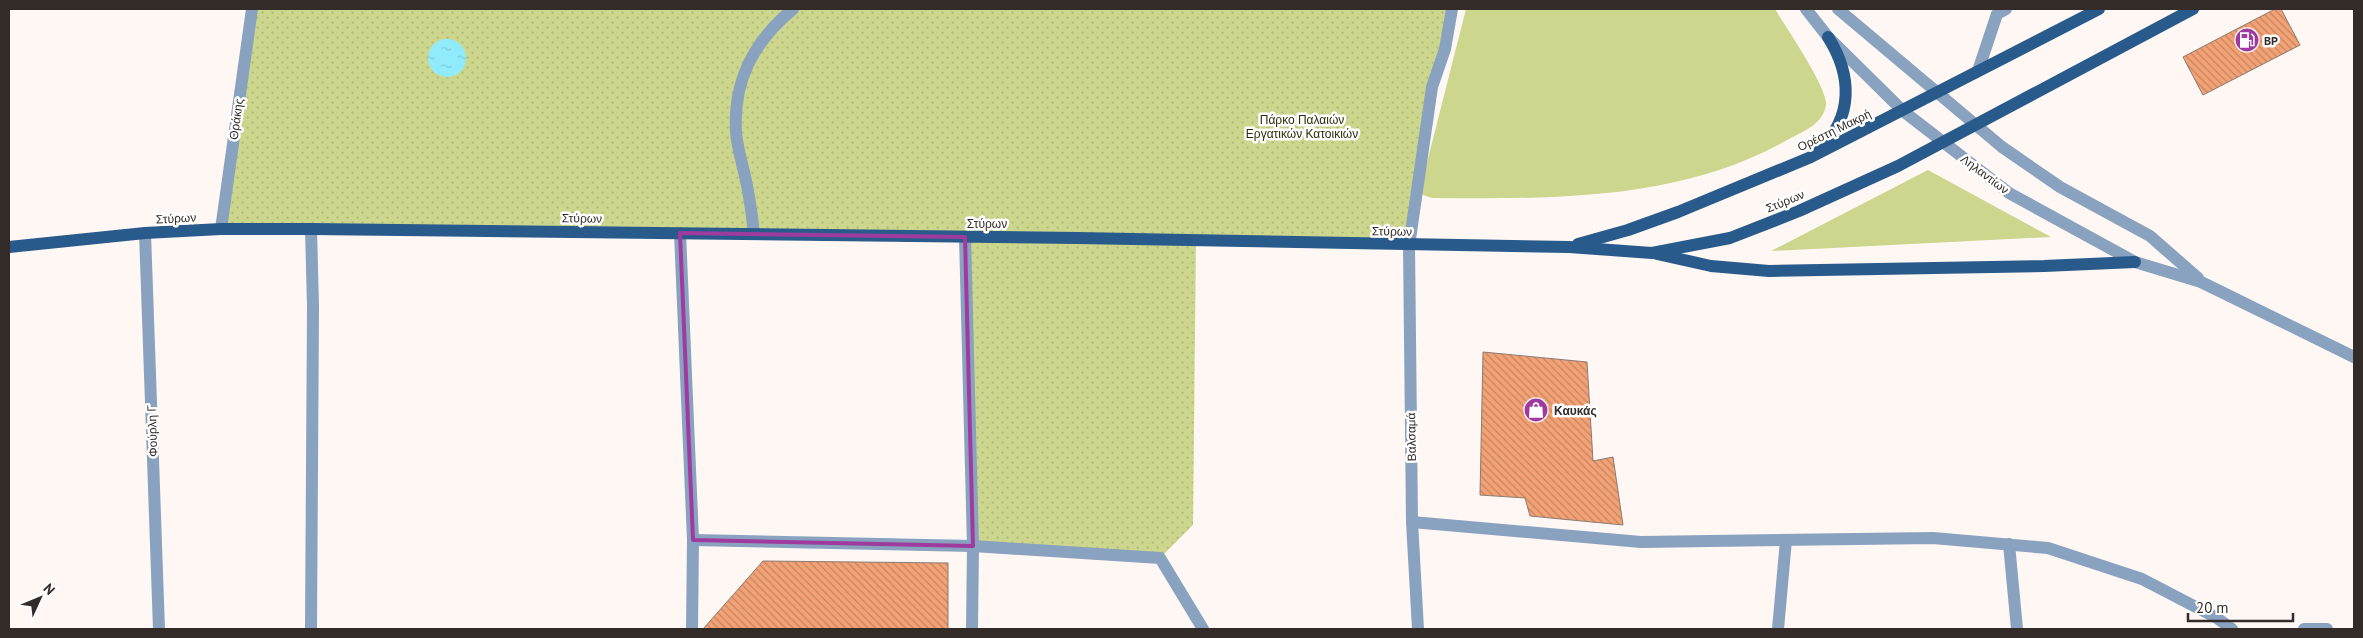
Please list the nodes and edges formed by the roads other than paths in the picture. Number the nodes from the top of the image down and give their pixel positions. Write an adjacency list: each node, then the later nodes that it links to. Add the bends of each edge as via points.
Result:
1 (252, 9): 16 (street, Θράκης)
2 (793, 9): 20 (street, via 777,22 752,54 739,87 736,133)
3 (1452, 9): 22 (street, Βαλσαμά, via 1445,50 1432,87)
4 (1806, 9): 9 (street, Ληλαντίων)
5 (1838, 9): 11 (street, Ληλαντίων)
6 (2006, 9): 10 (street, via 1997,14)
7 (2099, 9): 10 (main road, Ορέστη Μακρή)
8 (2193, 9): 13 (main road)
9 (1828, 37): 12 (street, Ληλαντίων); 15 (main road, via 1845,72 1847,91 1844,110 1836,128)
10 (1978, 70): 11 (main road, Ορέστη Μακρή)
11 (1937, 93): 12 (main road, Ορέστη Μακρή); 13 (street, Ληλαντίων)
12 (1903, 111): 14 (street, Ληλαντίων); 15 (main road, Ορέστη Μακρή)
13 (1975, 126): 14 (main road); 27 (street, Ληλαντίων, via 2060,187 2150,236)
14 (1944, 143): 25 (main road, Στύρων, via 1799,212 1730,238); 26 (street, Ληλαντίων, via 2009,193)
15 (1811, 157): 24 (main road, Ορέστη Μακρή, via 1678,212)
16 (221, 229): 17 (main road, Στύρων); 18 (main road, Στύρων)
17 (311, 229): 19 (main road, Στύρων); 35 (street)
18 (145, 233): 23 (main road, Στύρων); 34 (street, Φούρλη Γ)
19 (680, 233): 20 (main road, Στύρων); 30 (street)
20 (754, 234): 21 (main road, Στύρων)
21 (965, 237): 22 (main road, Στύρων); 33 (street)
22 (1409, 246): 24 (main road, Στύρων); 29 (street, Βαλσαμά)
23 (9, 247)
24 (1569, 247): 25 (main road, Στύρων)
25 (1652, 253): 26 (main road, via 1711,266 1770,271)
26 (2135, 262): 27 (street, Ληλαντίων)
27 (2201, 282): 28 (street, Ληλαντίων)
28 (2354, 357)
29 (1412, 522): 31 (street, via 1640,542); 39 (street, Βαλσαμά)
30 (693, 540): 33 (street); 36 (street)
31 (1786, 540): 32 (street, via 1933,538); 40 (street)
32 (2010, 544): 41 (street); 42 (street, via 2048,548 2142,579)
33 (973, 546): 37 (street); 38 (street, via 1160,558)
34 (159, 629)
35 (311, 629)
36 (692, 629)
37 (972, 629)
38 (1203, 629)
39 (1418, 629)
40 (1778, 629)
41 (2017, 629)
42 (2232, 629)
43 (2304, 629): 44 (street)
44 (2327, 629)

